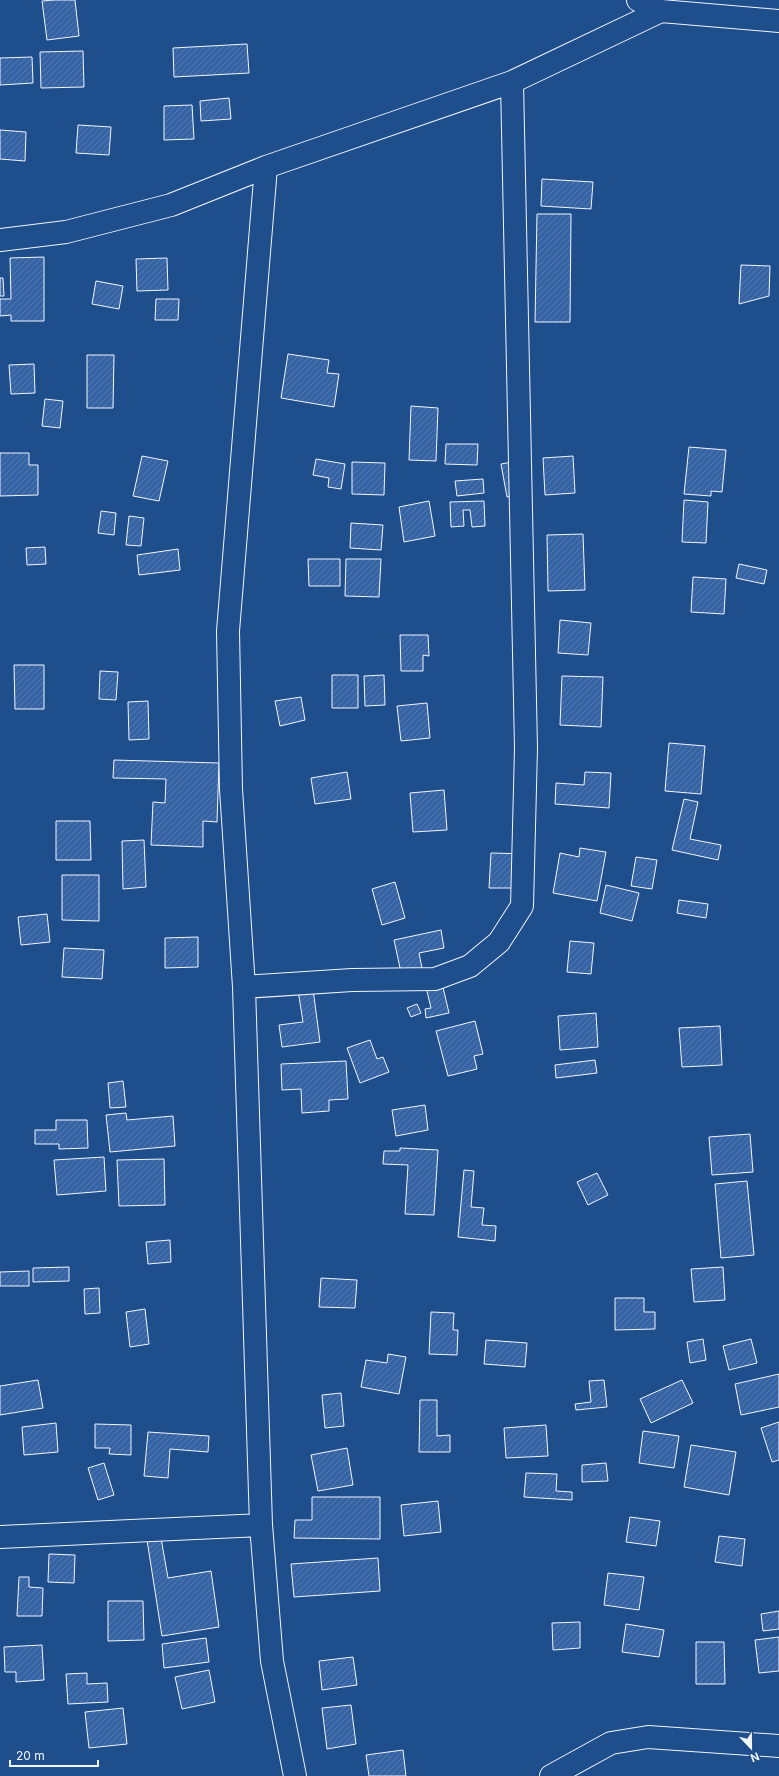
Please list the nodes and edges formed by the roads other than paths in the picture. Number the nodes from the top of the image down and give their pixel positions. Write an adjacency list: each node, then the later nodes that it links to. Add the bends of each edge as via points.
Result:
1 (638, 0): 2 (street)
2 (661, 11): 3 (street); 4 (street)
3 (779, 21)
4 (512, 82): 5 (street); 7 (street, via 526,748 522,906 499,942 470,966 435,979 352,980)
5 (266, 167): 6 (street, via 171,205 66,232); 7 (street, via 228,631 231,789)
6 (0, 240)
7 (244, 987): 8 (street)
8 (261, 1525): 9 (street); 11 (street, via 272,1661)
9 (0, 1537)
10 (779, 1746): 12 (street, via 648,1737 611,1743)
11 (295, 1776)
12 (551, 1776)

